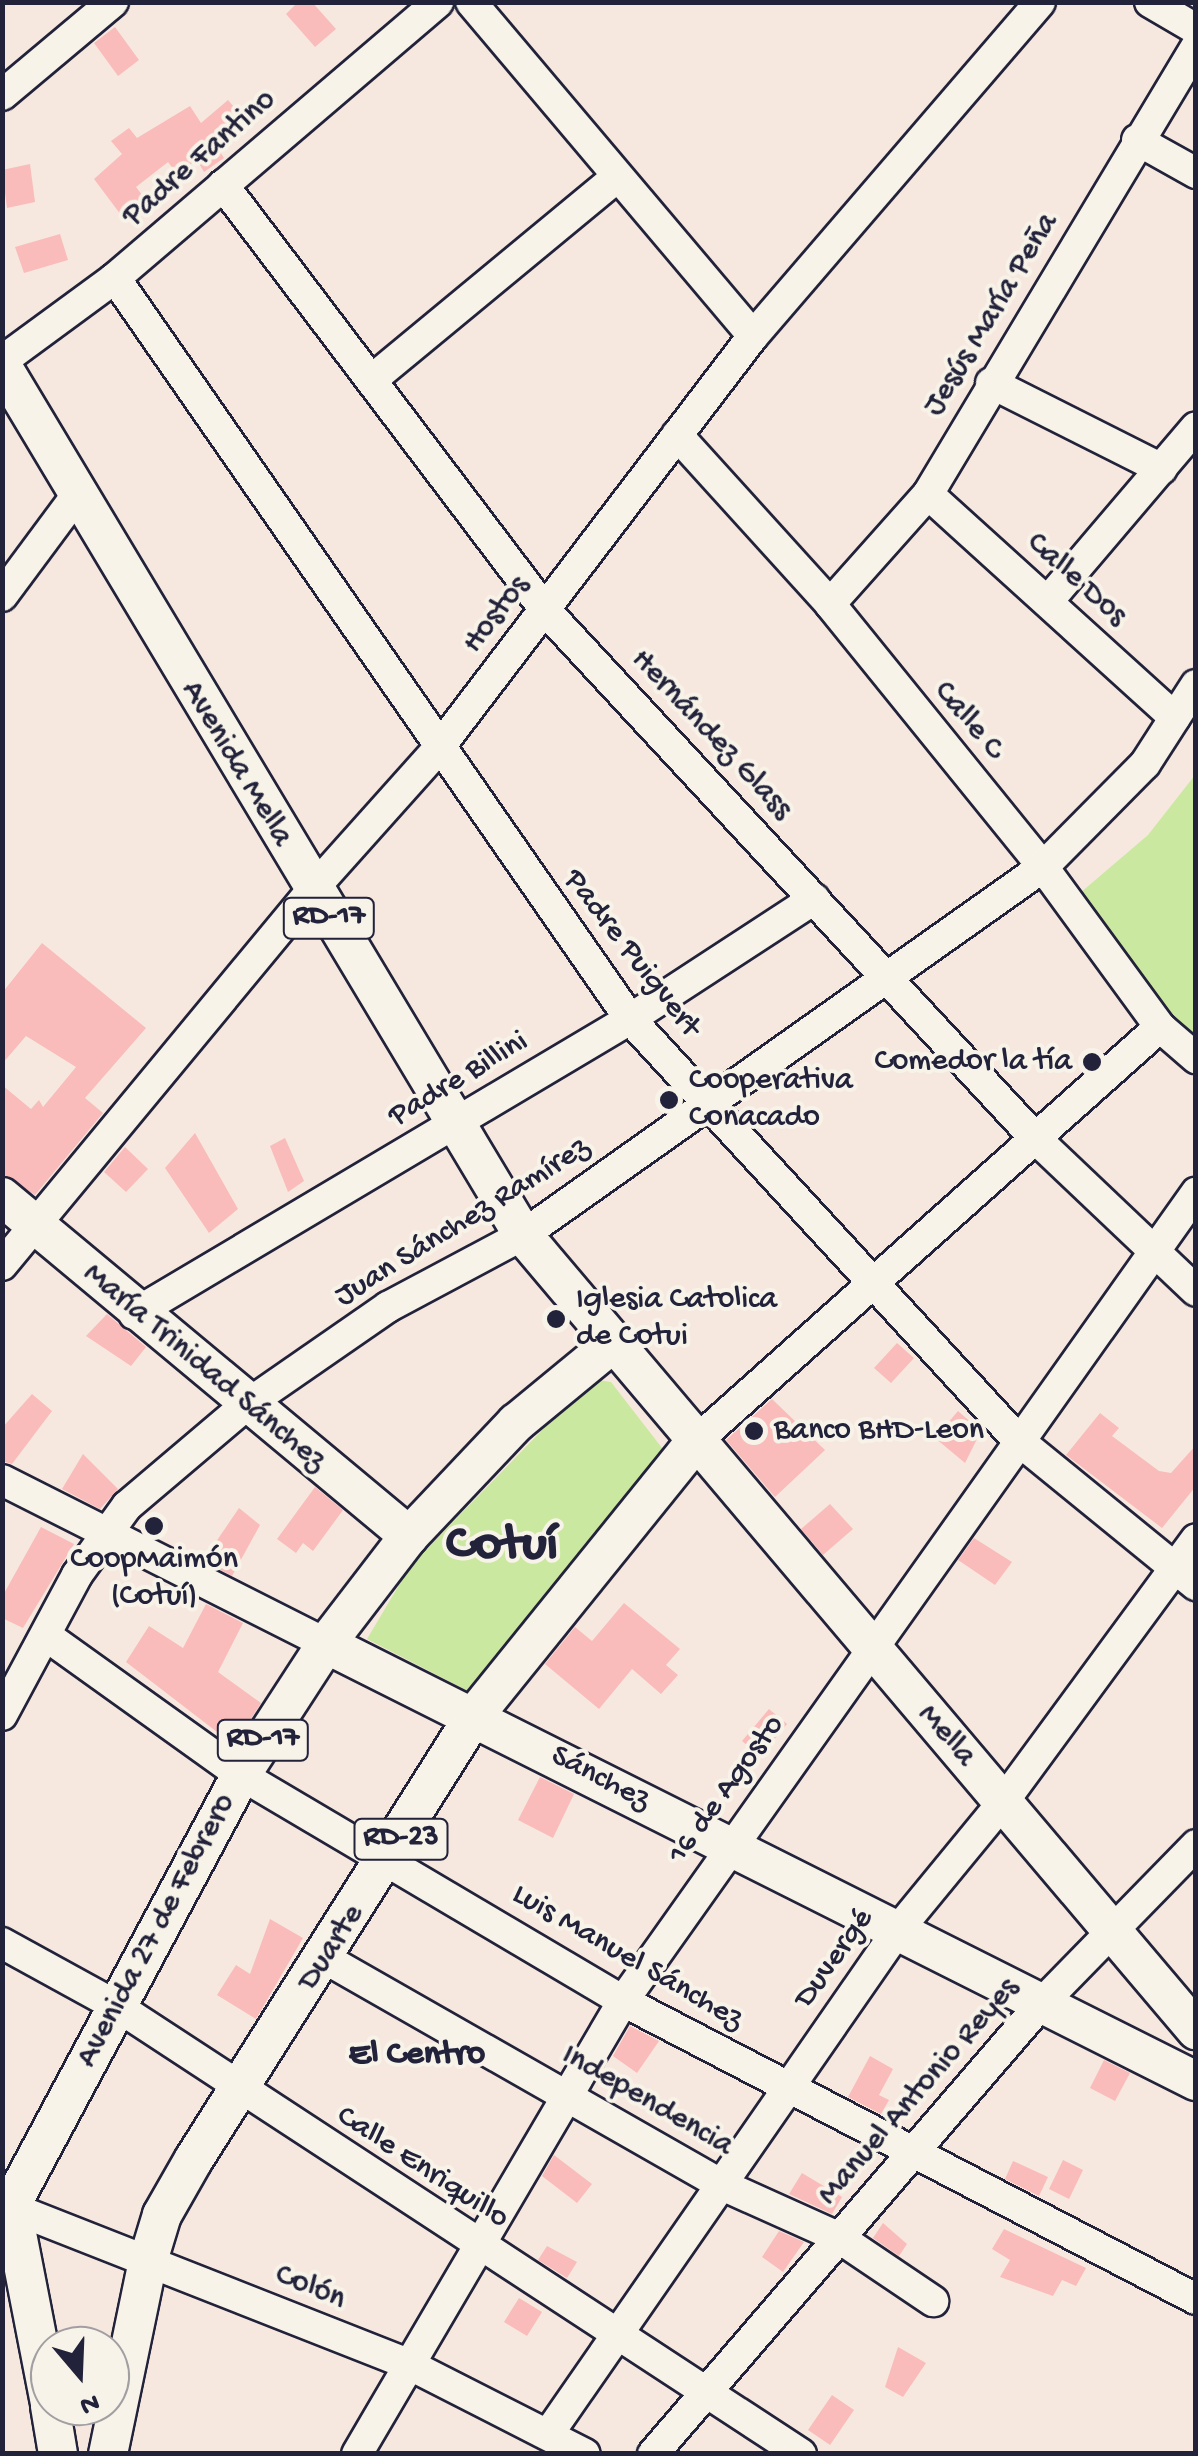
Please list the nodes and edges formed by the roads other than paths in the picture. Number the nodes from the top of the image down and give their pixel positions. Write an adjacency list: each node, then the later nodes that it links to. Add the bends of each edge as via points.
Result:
1 (113, 2): 8 (street)
2 (438, 2): 12 (street, Padre Fantino)
3 (471, 2): 11 (street)
4 (1040, 2): 14 (street, Hostos)
5 (1150, 2): 6 (street)
6 (1196, 28)
7 (1196, 47): 9 (street, Jesús María Peña)
8 (2, 95)
9 (1137, 140): 10 (street); 17 (street, Jesús María Peña)
10 (1196, 173)
11 (613, 180): 14 (street); 16 (street)
12 (223, 185): 13 (street, Padre Fantino); 16 (street, Hernández Glass)
13 (115, 278): 15 (street, Padre Fantino); 29 (street, Padre Puigvert)
14 (753, 336): 19 (street, Hostos)
15 (2, 364): 22 (main road, Avenida Mella / RD-17)
16 (374, 378): 26 (street, Hernández Glass)
17 (991, 382): 20 (street); 21 (street, Jesús María Peña)
18 (1196, 426): 20 (street)
19 (677, 435): 25 (street, Calle C); 26 (street, Hostos)
20 (1162, 469): 24 (street)
21 (928, 494): 24 (street, Calle Dos); 25 (street, Jesús María Peña)
22 (76, 495): 23 (street); 31 (main road, Avenida Mella / RD-17)
23 (2, 596)
24 (1048, 601): 28 (street, Calle Dos)
25 (830, 604): 30 (street, Calle C)
26 (546, 610): 29 (street, Hostos); 32 (street, Hernández Glass)
27 (1196, 685): 28 (street, Juan Sánchez Ramírez)
28 (1175, 718): 30 (street, Juan Sánchez Ramírez, via 1144,764)
29 (438, 749): 31 (street, Hostos); 34 (street, Padre Puigvert)
30 (1044, 867): 33 (street, Juan Sánchez Ramírez); 35 (street, Calle C)
31 (312, 890): 38 (main road, Avenida Mella / RD-17); 42 (street, Hostos)
32 (814, 899): 33 (street, Hernández Glass); 34 (street, Padre Billini)
33 (886, 979): 37 (street, Juan Sánchez Ramírez); 39 (street, Hernández Glass)
34 (630, 1019): 37 (street, Padre Puigvert); 38 (street, Padre Billini)
35 (1160, 1027): 36 (street, Calle C); 39 (street)
36 (1196, 1058)
37 (712, 1105): 43 (street, Juan Sánchez Ramírez); 46 (street, Padre Puigvert)
38 (454, 1124): 43 (main road, Avenida Mella / RD-17); 48 (street, Padre Billini)
39 (1034, 1138): 44 (street, Hernández Glass); 46 (street)
40 (1196, 1193): 44 (street, 16 de Agosto)
41 (2, 1197): 42 (main road, María Trinidad Sánchez)
42 (36, 1225): 45 (street, Hostos); 48 (main road, María Trinidad Sánchez)
43 (523, 1235): 49 (main road, Avenida Mella / RD-17); 50 (street, Juan Sánchez Ramírez, via 388,1307)
44 (1153, 1250): 47 (street, Hernández Glass); 51 (street, 16 de Agosto)
45 (2, 1265)
46 (872, 1285): 51 (street, Padre Puigvert); 52 (street)
47 (1196, 1291)
48 (134, 1314): 50 (main road, María Trinidad Sánchez)
49 (612, 1344): 52 (main road, Avenida Mella / RD-17); 55 (main road, Avenida 27 de Febrero / RD-17, via 516,1423)
50 (244, 1406): 54 (street, Juan Sánchez Ramírez); 55 (main road, María Trinidad Sánchez)
51 (1018, 1440): 57 (street, Padre Puigvert); 60 (street, 16 de Agosto)
52 (694, 1443): 60 (main road, Mella); 63 (main road, Duarte / RD-23)
53 (2, 1480): 54 (street, Sánchez)
54 (109, 1529): 58 (street, Juan Sánchez Ramírez); 59 (street, Sánchez)
55 (409, 1536): 59 (main road, Avenida 27 de Febrero / RD-17)
56 (1196, 1539): 57 (street, Duvergé)
57 (1186, 1576): 65 (street, Duvergé)
58 (48, 1638): 61 (street, Juan Sánchez Ramírez); 64 (street, Luis Manuel Sánchez)
59 (326, 1644): 63 (main road, Sánchez); 64 (main road, Avenida 27 de Febrero / RD-17)
60 (872, 1650): 65 (main road, Mella); 66 (street, 16 de Agosto)
61 (10, 1682): 62 (street, Juan Sánchez Ramírez)
62 (2, 1715)
63 (474, 1716): 66 (main road, Sánchez); 68 (main road, Duarte / RD-23)
64 (241, 1775): 68 (street, Luis Manuel Sánchez); 75 (main road, Avenida 27 de Febrero / RD-17)
65 (1003, 1802): 69 (street, Duvergé); 70 (main road, Mella)
66 (729, 1845): 69 (main road, Sánchez); 73 (street, 16 de Agosto)
67 (1196, 1846): 70 (street, Manuel Antonio Reyes)
68 (389, 1858): 72 (main road, Duarte / RD-23); 73 (street, Luis Manuel Sánchez)
69 (898, 1930): 74 (main road, Sánchez); 78 (street, Duvergé)
70 (1112, 1935): 74 (street, Manuel Antonio Reyes); 76 (main road, Mella)
71 (2, 1943): 75 (street, Calle Enriquillo)
72 (326, 1958): 79 (main road, Duarte / RD-23); 80 (street, Independencia)
73 (624, 2001): 78 (street, Luis Manuel Sánchez); 80 (street, 16 de Agosto)
74 (1041, 2004): 77 (main road, Sánchez); 81 (street, Manuel Antonio Reyes)
75 (115, 2005): 79 (street, Calle Enriquillo); 83 (main road, Avenida 27 de Febrero / RD-17)
76 (1196, 2030)
77 (1196, 2081)
78 (786, 2089): 81 (street, Luis Manuel Sánchez); 82 (street, Duvergé)
79 (243, 2090): 85 (street, Calle Enriquillo); 86 (main road, Duarte / RD-23, via 162,2215)
80 (564, 2092): 82 (street, Independencia); 85 (street, 16 de Agosto)
81 (908, 2153): 84 (street, Manuel Antonio Reyes); 87 (street, Luis Manuel Sánchez)
82 (720, 2184): 84 (street, Independencia); 90 (street, Duvergé)
83 (6, 2212): 86 (street, Colón); 89 (main road)
84 (838, 2237): 88 (street, Independencia); 92 (street, Manuel Antonio Reyes)
85 (480, 2248): 90 (street, Calle Enriquillo); 91 (street, 16 de Agosto)
86 (148, 2262): 91 (street, Colón); 96 (main road, Duarte / RD-23)
87 (1196, 2299)
88 (934, 2301)
89 (32, 2326)
90 (616, 2334): 92 (street, Calle Enriquillo); 94 (street, Duvergé)
91 (410, 2366): 94 (street, Colón); 97 (street, 16 de Agosto)
92 (706, 2393): 99 (street, Manuel Antonio Reyes); 100 (street, Calle Enriquillo)
93 (54, 2426): 95 (main road)
94 (548, 2433): 98 (street, Colón)
95 (58, 2454)
96 (108, 2454)
97 (358, 2454)
98 (585, 2454)
99 (653, 2454)
100 (802, 2454)

